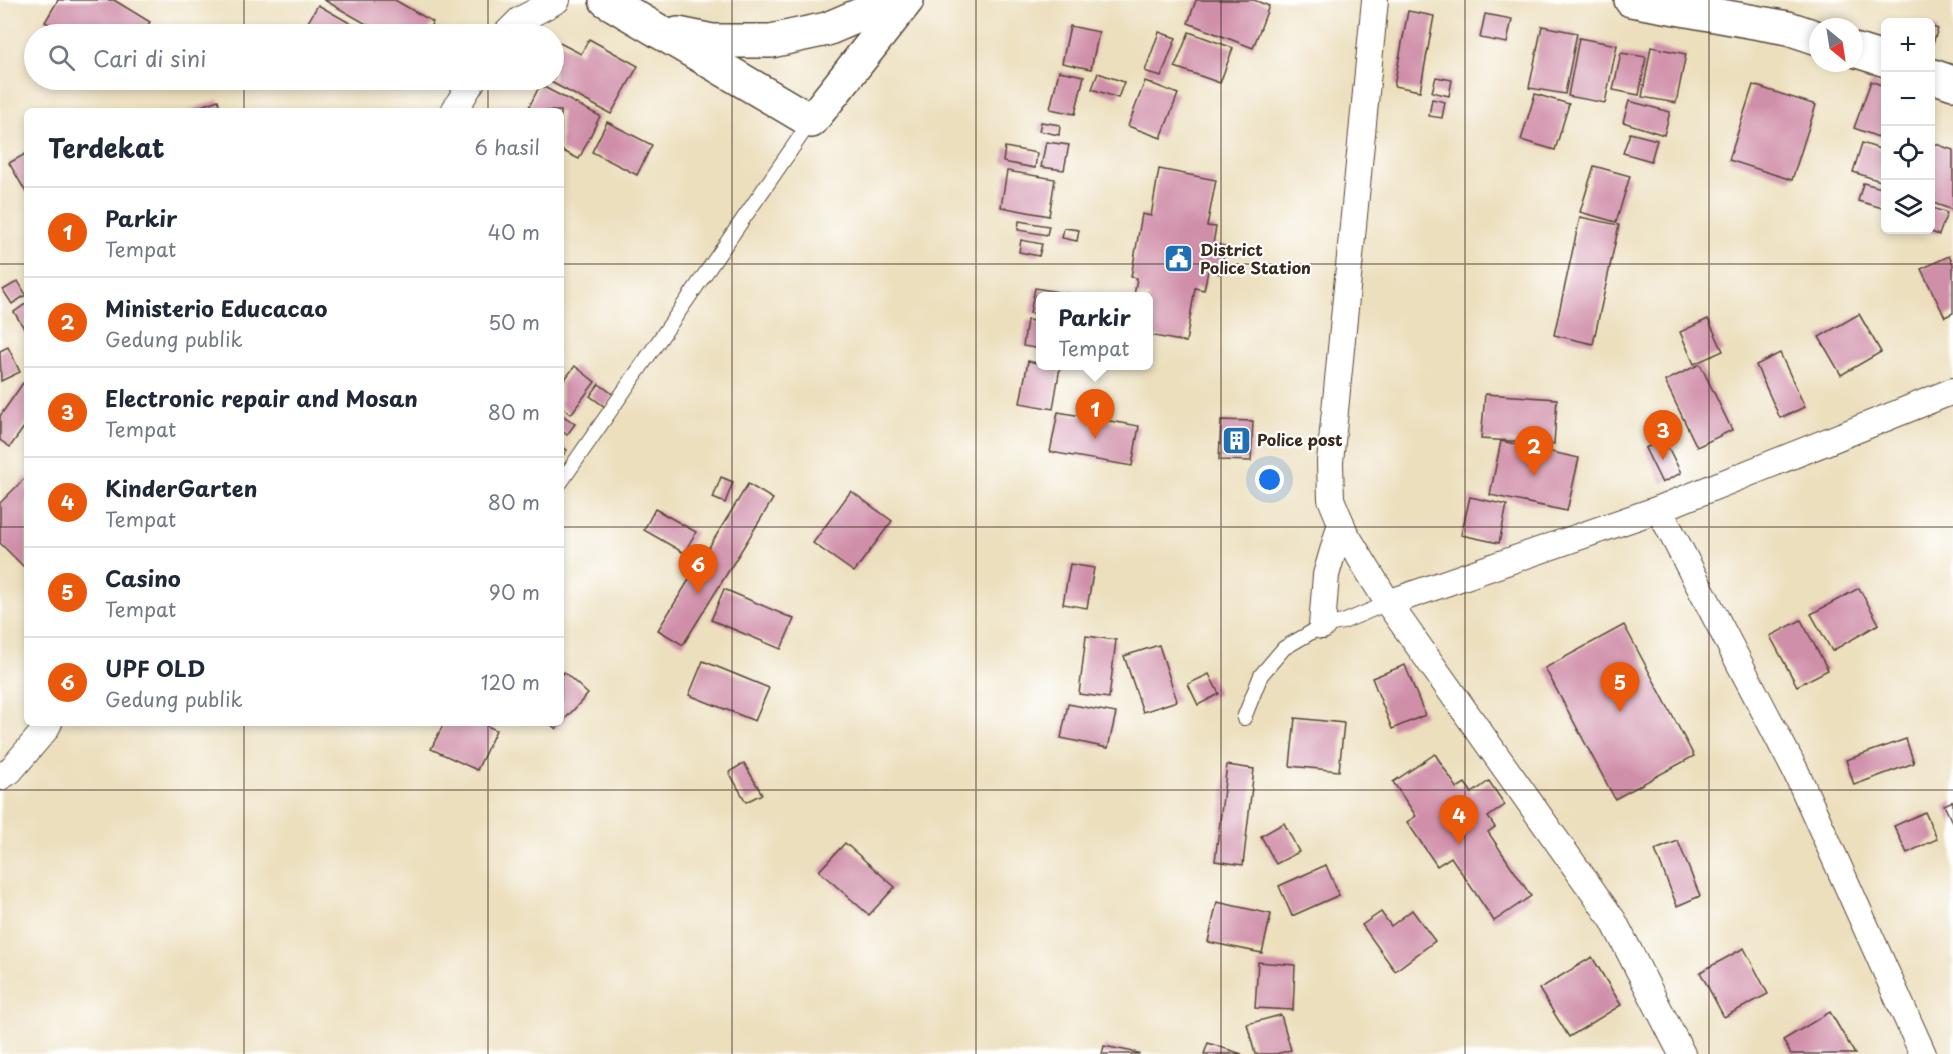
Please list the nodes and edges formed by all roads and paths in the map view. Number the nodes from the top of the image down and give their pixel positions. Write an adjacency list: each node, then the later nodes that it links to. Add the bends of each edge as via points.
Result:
1 (557, 0): 7 (street)
2 (606, 0): 8 (main road)
3 (889, 0): 8 (main road, via 827,29 771,41 712,41)
4 (907, 0): 16 (main road)
5 (1375, 0): 20 (street, via 1330,462 1331,499)
6 (1631, 0): 9 (main road)
7 (515, 18)
8 (656, 29): 16 (main road)
9 (1809, 35)
10 (1863, 53): 11 (main road)
11 (1881, 58)
12 (1935, 77): 13 (main road)
13 (1953, 83)
14 (467, 90): 15 (street)
15 (456, 108)
16 (811, 121): 18 (lane)
17 (1953, 391): 19 (street)
18 (564, 478)
19 (1659, 509): 21 (street); 27 (street, via 1796,772)
20 (1341, 524): 21 (street); 22 (street, via 1326,575)
21 (1388, 603): 22 (lane, via 1343,622); 26 (street, via 1613,920)
22 (1322, 626): 23 (lane, via 1284,648 1262,675)
23 (1244, 718)
24 (47, 726): 25 (street, via 10,771)
25 (0, 777)
26 (1682, 1054)
27 (1923, 1054)

